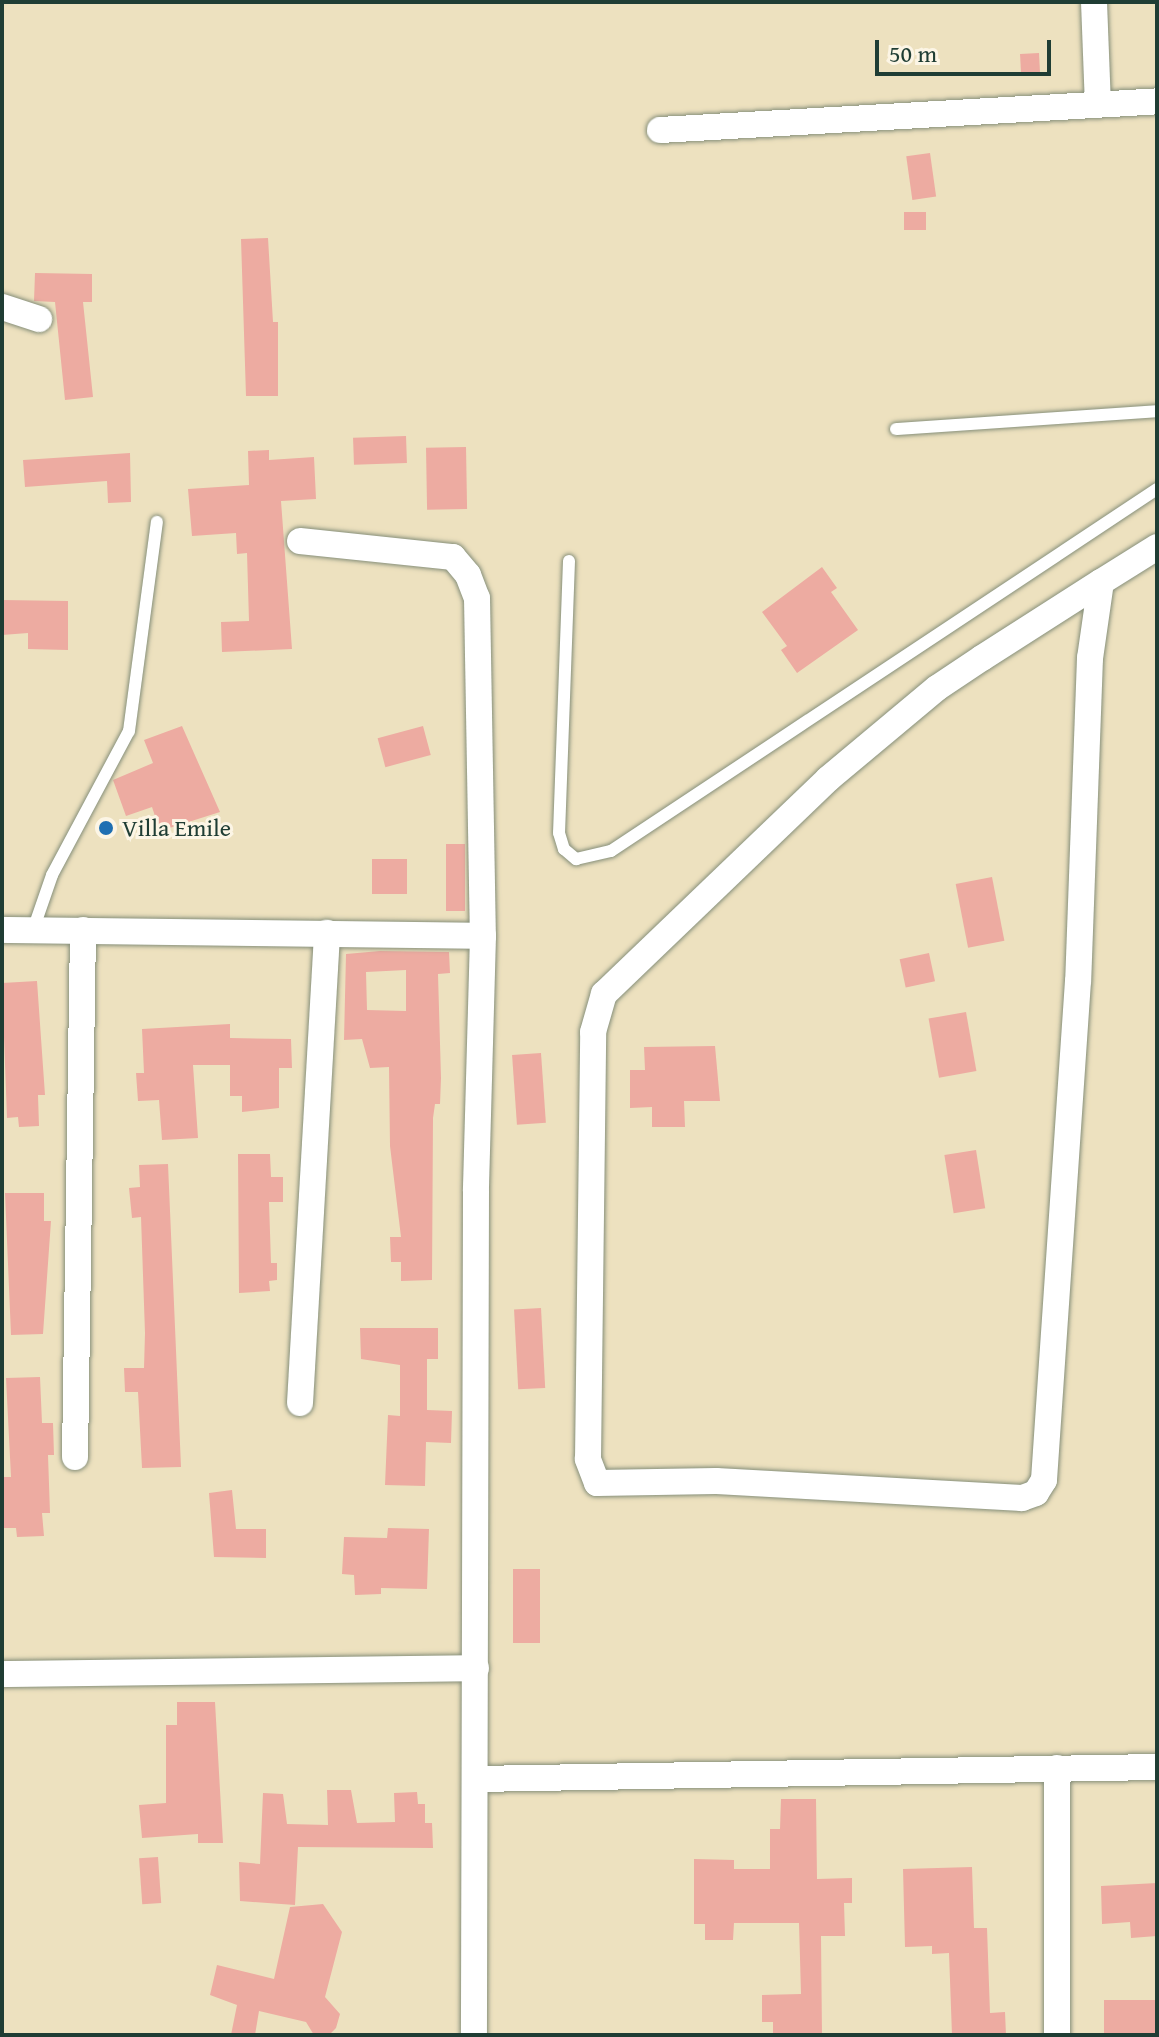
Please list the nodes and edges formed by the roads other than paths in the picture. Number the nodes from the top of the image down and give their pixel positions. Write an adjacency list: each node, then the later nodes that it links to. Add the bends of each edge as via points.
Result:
1 (1094, 2): 3 (street)
2 (1157, 101): 3 (street)
3 (1098, 104): 4 (street)
4 (660, 130)
5 (2, 307): 6 (street)
6 (39, 319)
7 (1157, 411): 8 (lane)
8 (896, 429)
9 (1157, 489): 13 (lane, via 611,851 576,859 564,849 559,833)
10 (157, 522): 16 (lane, via 129,731 52,875)
11 (300, 541): 19 (street, via 453,557 468,575 477,598)
12 (1157, 547): 14 (street)
13 (569, 561)
14 (1101, 582): 14 (street, via 1090,658 1078,981 1044,1480 1036,1493 1022,1498 716,1481 597,1483 588,1459 593,1032 604,994 828,779 937,688)
15 (2, 930): 16 (street)
16 (33, 930): 17 (street)
17 (83, 930): 18 (street); 21 (street)
18 (327, 933): 19 (street); 20 (street)
19 (483, 936): 22 (street, via 476,1207)
20 (300, 1403)
21 (75, 1457)
22 (476, 1668): 23 (street); 26 (street)
23 (2, 1674)
24 (1157, 1767): 25 (street)
25 (1057, 1768): 26 (street); 28 (street)
26 (476, 1779): 27 (street)
27 (474, 2035)
28 (1057, 2035)

